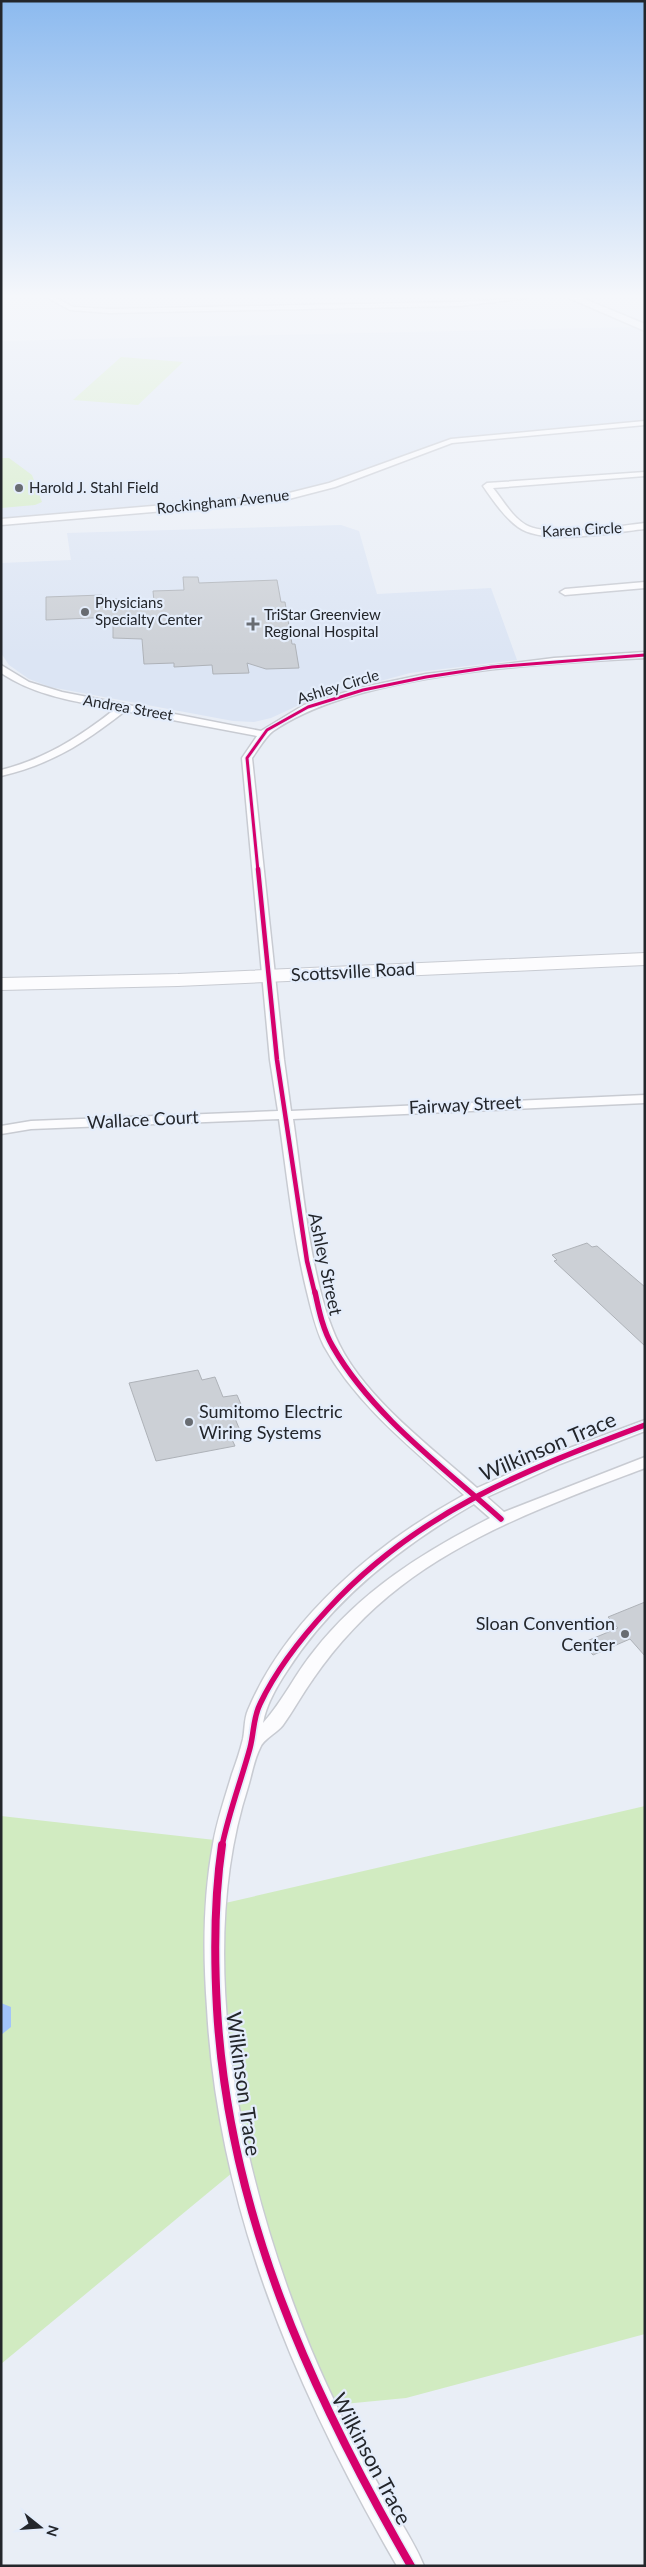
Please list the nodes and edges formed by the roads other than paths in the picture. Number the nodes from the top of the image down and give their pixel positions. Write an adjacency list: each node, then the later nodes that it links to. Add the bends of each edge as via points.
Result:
1 (645, 423): 3 (street, Rockingham Avenue, via 457,440 320,488 281,498)
2 (645, 474): 4 (street, Karen Circle, via 487,486 521,526 534,532)
3 (1, 522)
4 (645, 526)
5 (645, 585): 6 (street)
6 (565, 592)
7 (645, 655): 10 (street, Ashley Circle, via 498,667 417,678 295,713)
8 (1, 668): 9 (street, Andrea Street, via 47,692)
9 (123, 707): 10 (street, Andrea Street); 11 (street, via 62,753 28,767)
10 (261, 734): 13 (street, Ashley Circle, via 249,750 247,766)
11 (1, 773)
12 (645, 959): 13 (main road, Scottsville Road)
13 (269, 976): 14 (main road, Scottsville Road); 16 (street, Ashley Street)
14 (1, 984)
15 (645, 1099): 16 (street, Fairway Street)
16 (284, 1115): 17 (street, Wallace Court, via 31,1125); 20 (street, Ashley Street, via 307,1262 316,1303 332,1346 380,1410)
17 (1, 1130)
18 (645, 1425): 20 (street, Wilkinson Trace, via 534,1468)
19 (645, 1462): 21 (street)
20 (476, 1495): 21 (street, Ashley Street); 22 (street, Wilkinson Trace, via 436,1516 378,1558 326,1609 296,1643 272,1681 255,1716)
21 (501, 1519): 22 (street, via 439,1551 364,1608 308,1672 269,1729)
22 (252, 1740): 23 (street, Wilkinson Trace, via 226,1828 216,1905 219,2054 230,2130 247,2204 288,2327 348,2456)
23 (411, 2566)

